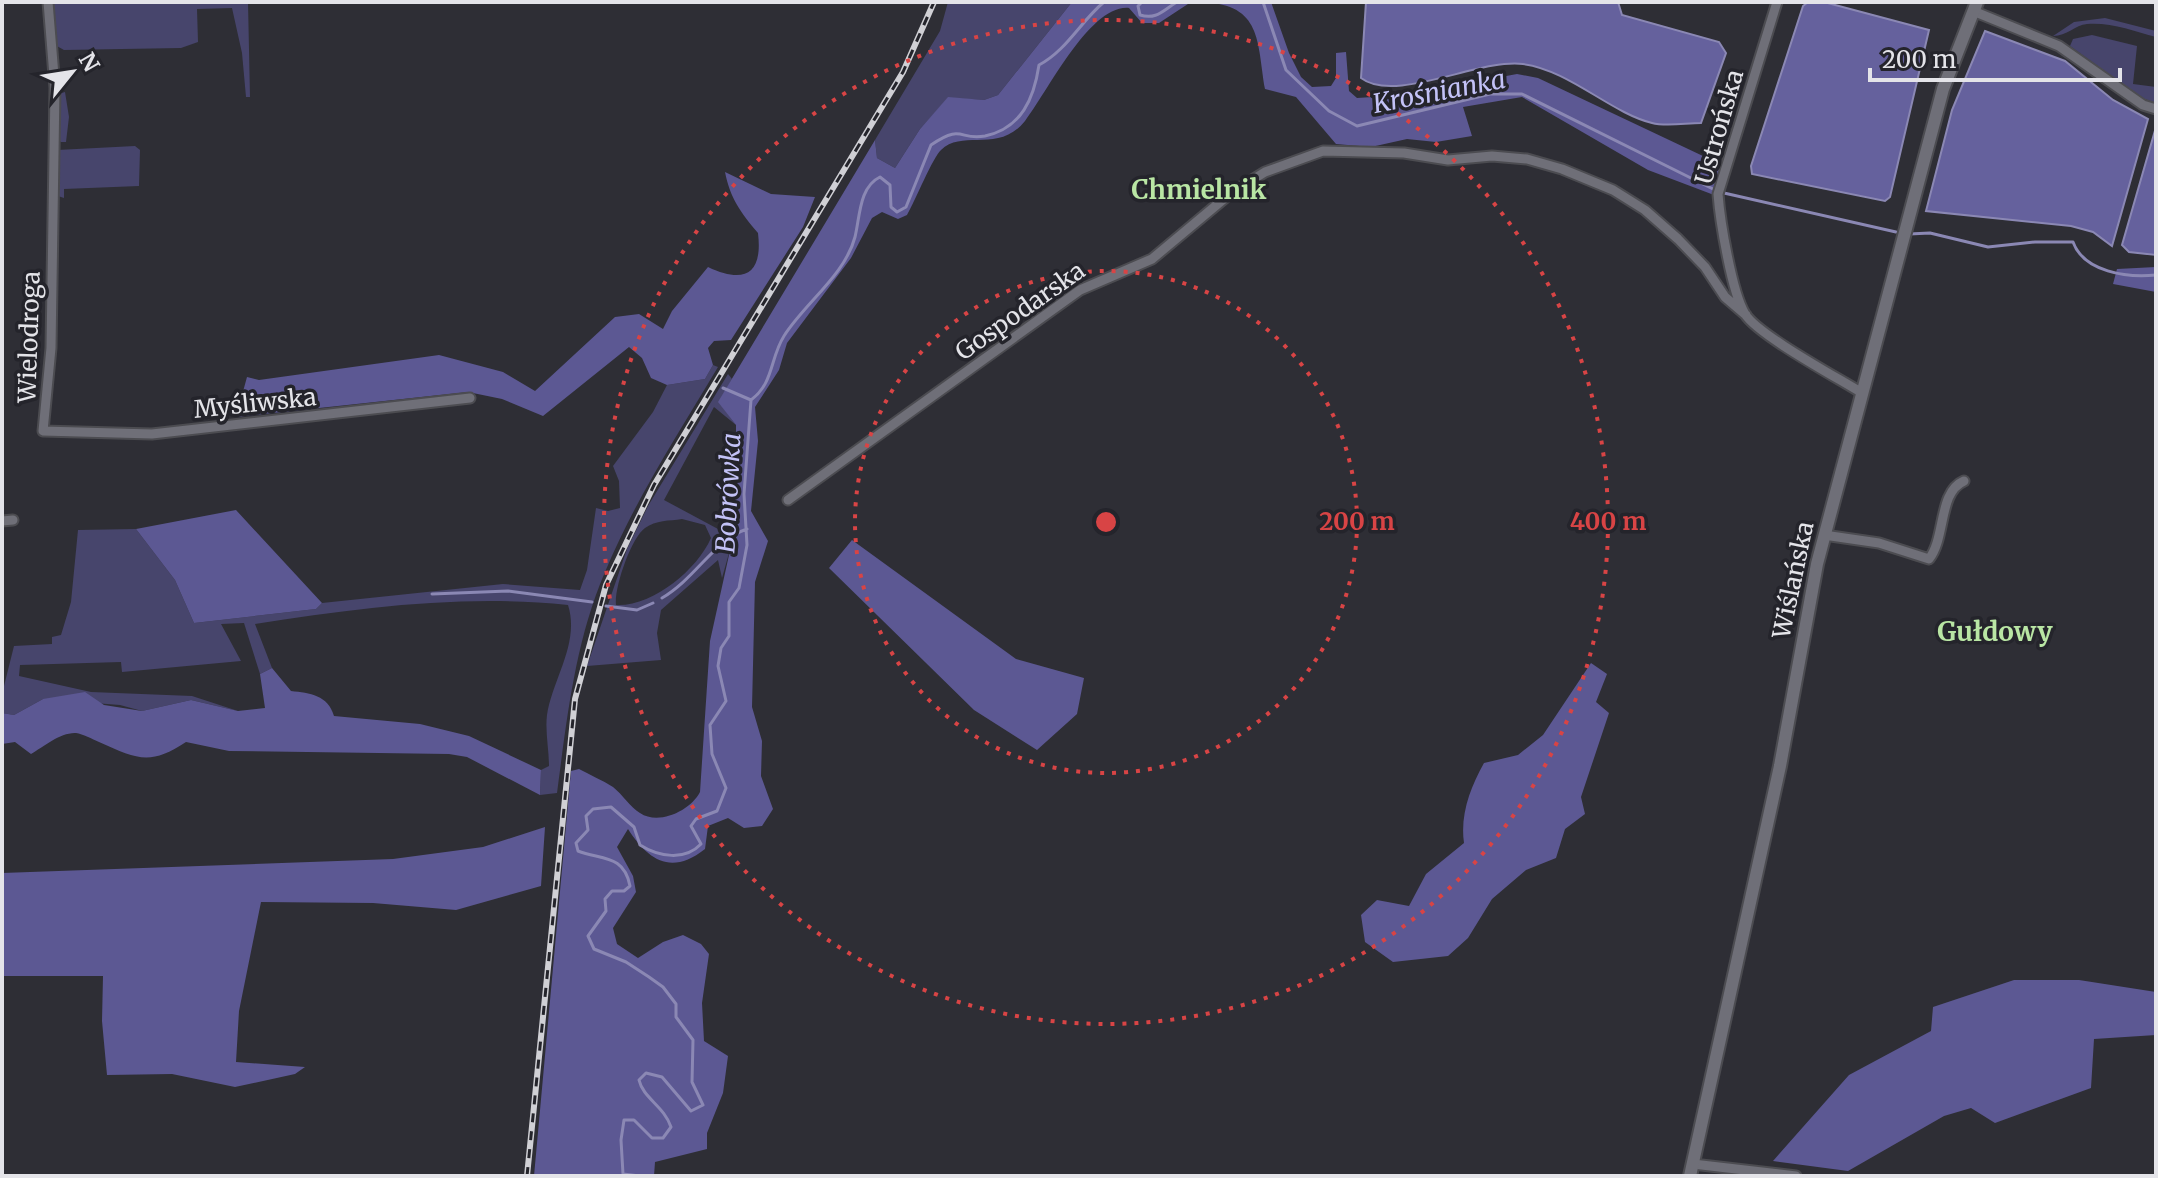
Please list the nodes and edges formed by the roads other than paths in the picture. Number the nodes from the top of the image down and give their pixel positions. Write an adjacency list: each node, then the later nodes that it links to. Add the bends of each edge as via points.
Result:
1 (48, 2): 8 (street, Wielodroga, via 55,88 50,370)
2 (1777, 2): 5 (street, Ustrońska, via 1719,190)
3 (1975, 6): 4 (street, via 2059,46); 6 (street, Wiślańska, via 1943,89)
4 (2156, 109)
5 (1746, 315): 6 (street, via 1792,351); 10 (street, Gospodarska, via 1645,210 1562,169 1492,156 1448,160 1323,151 1265,172 1231,193 1152,259 1080,290)
6 (1862, 393): 11 (street, Wiślańska)
7 (470, 398): 8 (street, Myśliwska, via 152,434)
8 (43, 431)
9 (1964, 481): 11 (street, via 1953,489 1929,559 1879,543)
10 (788, 500)
11 (1824, 535): 12 (street, Wiślańska)
12 (1692, 1170): 13 (street)
13 (1796, 1176)

